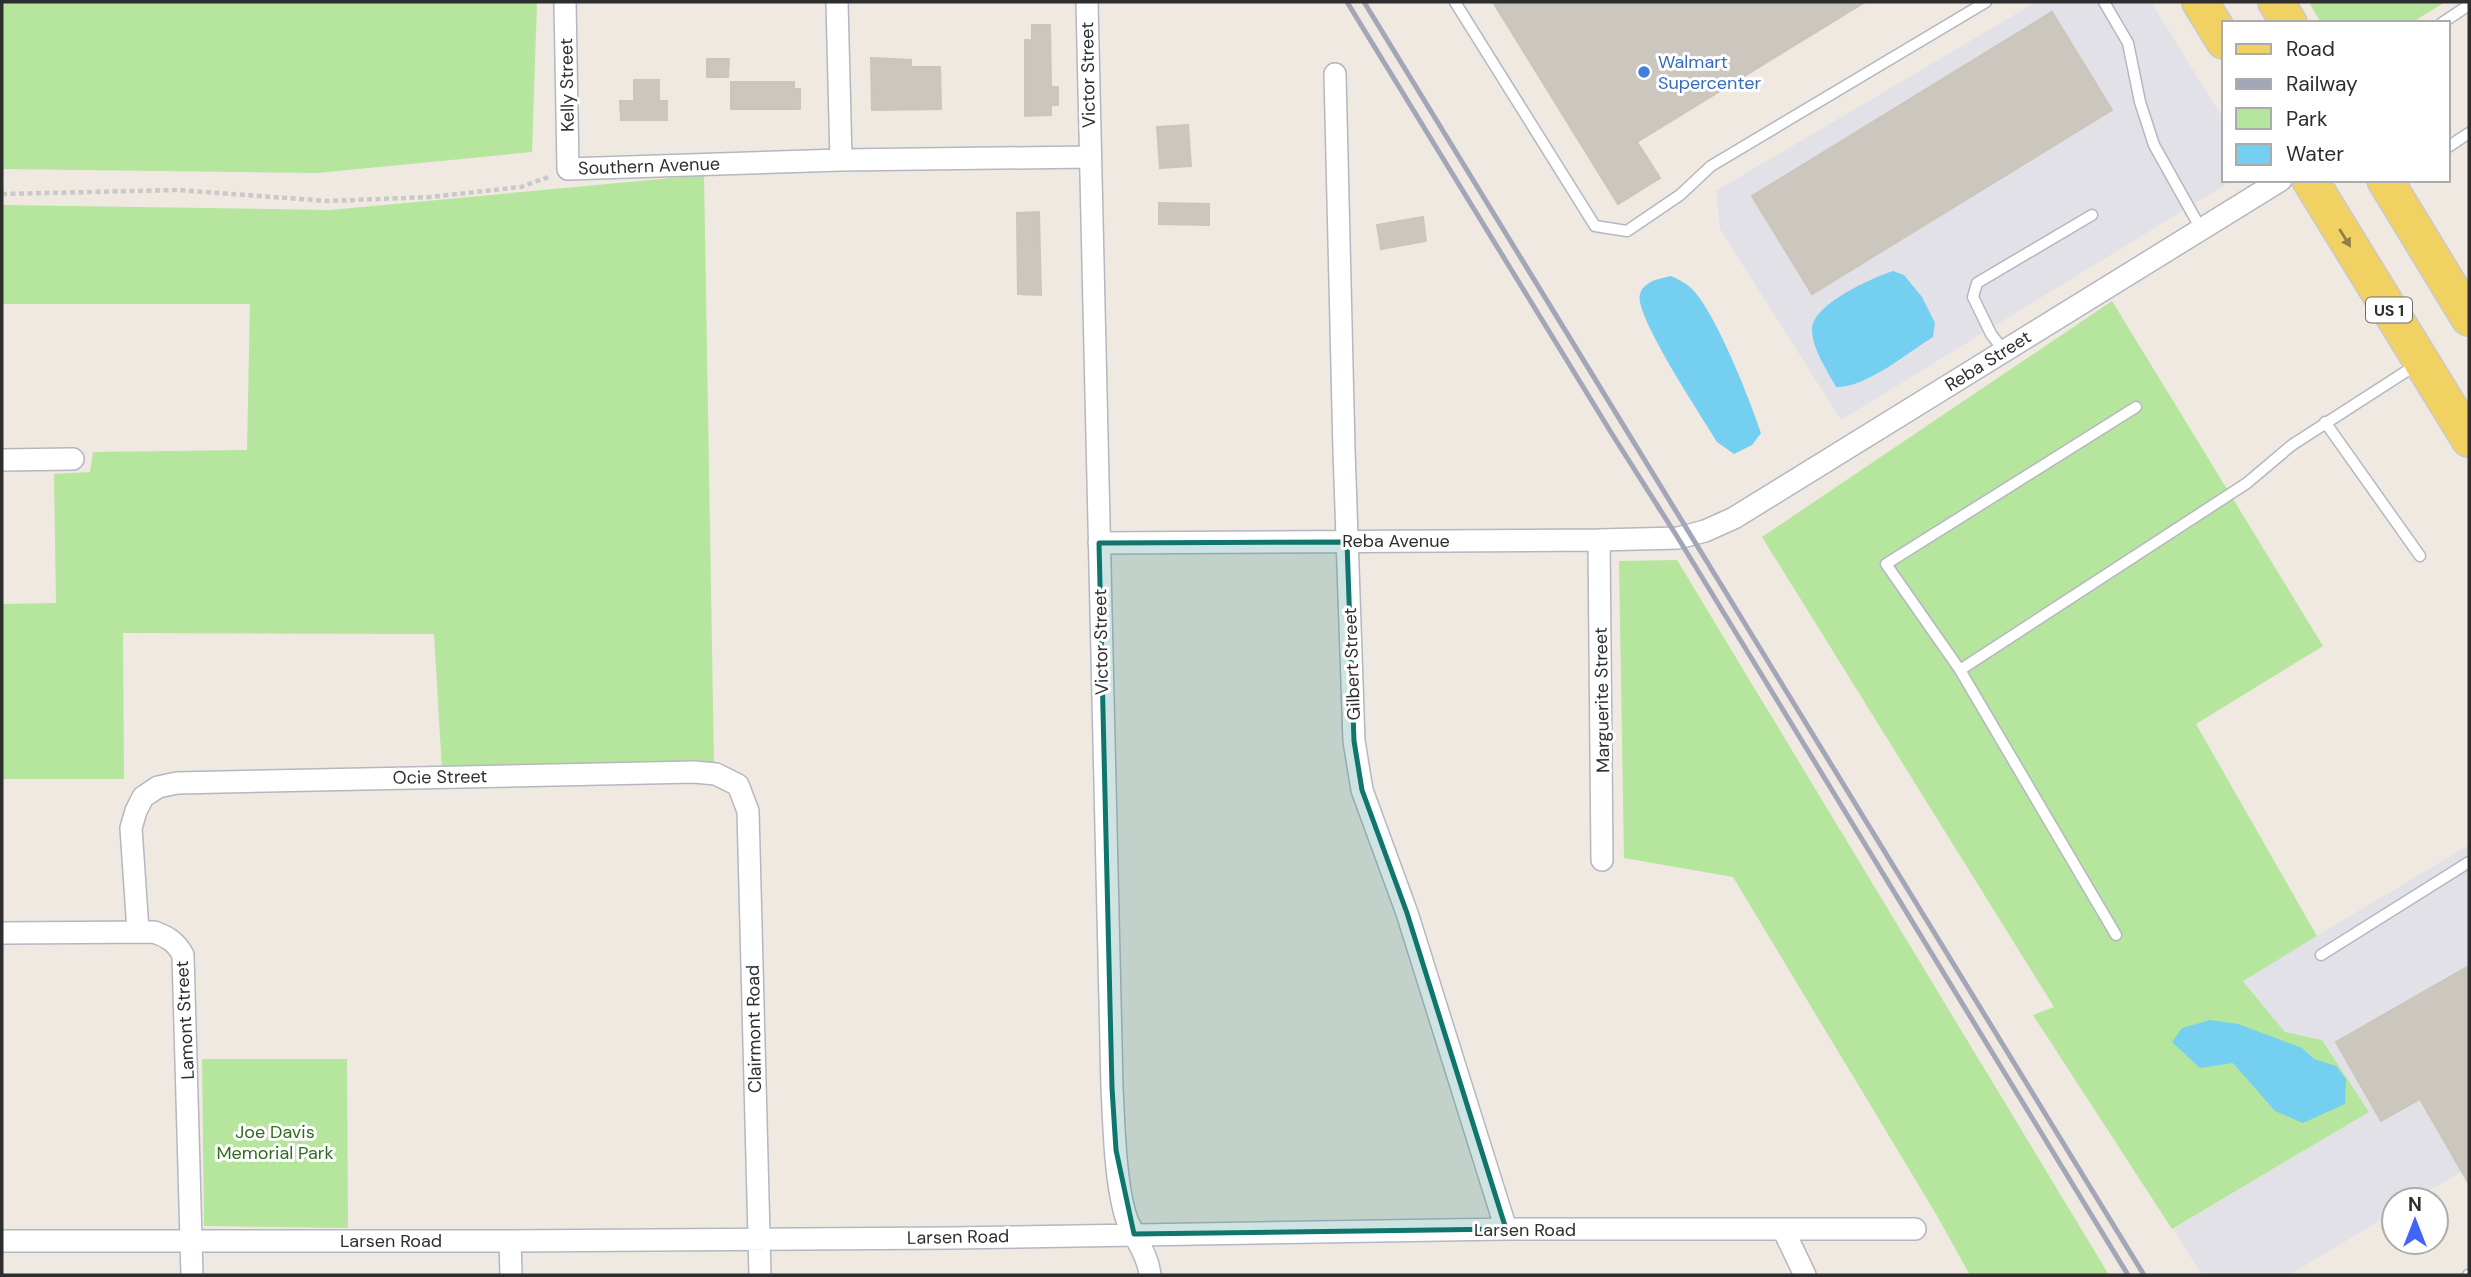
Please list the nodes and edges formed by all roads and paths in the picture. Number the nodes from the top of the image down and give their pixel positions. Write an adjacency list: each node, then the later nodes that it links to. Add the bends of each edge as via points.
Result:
1 (565, 2): 18 (street, Kelly Street)
2 (837, 2): 17 (street)
3 (1087, 2): 16 (street, Victor Street)
4 (1455, 2): 5 (lane, via 1595,226 1627,231 1680,195 1711,166)
5 (1986, 2)
6 (2105, 2): 24 (lane, via 2128,43 2154,145)
7 (2200, 2): 12 (main road)
8 (2276, 2): 10 (main road)
9 (2469, 5): 11 (lane)
10 (2288, 21)
11 (2445, 21)
12 (2222, 38)
13 (1335, 74): 37 (street, Gilbert Street)
14 (2469, 133): 15 (lane)
15 (2450, 146)
16 (1090, 157): 17 (street, Southern Avenue); 38 (street, Victor Street)
17 (841, 160): 18 (street, Southern Avenue)
18 (568, 169): 22 (path, Southern Avenue, via 522,187 430,197 327,201 177,190)
19 (2278, 182): 24 (street, Reba Street)
20 (2311, 182): 25 (main road, US 1, one-way to 25)
21 (2383, 182): 26 (main road)
22 (2, 194)
23 (2092, 215): 27 (lane, via 1977,284 1973,297)
24 (2201, 229): 27 (street, Reba Street)
25 (2390, 312): 28 (main road, US 1); 29 (main road, via 2422,328 2461,388)
26 (2469, 318)
27 (2004, 351): 35 (street, Reba Street, via 1734,518)
28 (2422, 362): 31 (lane); 32 (main road, US 1)
29 (2469, 390)
30 (2136, 407): 40 (lane, via 1886,564)
31 (2325, 422): 39 (lane); 40 (lane, via 2247,483)
32 (2469, 439)
33 (73, 459): 34 (street)
34 (2, 460)
35 (1692, 535): 36 (street, Reba Avenue)
36 (1599, 540): 37 (street, Reba Avenue); 42 (street, Marguerite Street)
37 (1348, 542): 38 (street, Reba Avenue); 49 (street, Gilbert Street, via 1354,741 1362,790 1407,913)
38 (1098, 543): 51 (street, Victor Street, via 1112,1088 1119,1175 1125,1214)
39 (2420, 556)
40 (1960, 670): 46 (lane)
41 (738, 785): 44 (street, Ocie Street, via 716,774 694,772 191,782 158,787 143,797 131,828); 52 (street, Clairmont Road, via 748,811)
42 (1602, 860)
43 (2469, 862): 47 (lane)
44 (138, 931): 45 (street, Lamont Street); 54 (street, Lamont Street, via 168,937 183,955)
45 (2, 933)
46 (2116, 935)
47 (2321, 955)
48 (1915, 1228): 50 (street, Larsen Road)
49 (1506, 1229): 50 (street, Larsen Road); 51 (street, Larsen Road)
50 (1783, 1229): 60 (street)
51 (1134, 1234): 52 (street, Larsen Road); 59 (street, Victor Street)
52 (759, 1238): 55 (street, Larsen Road); 58 (street, Clairmont Road)
53 (2, 1241): 54 (street, Larsen Road)
54 (192, 1241): 55 (street, Larsen Road); 56 (street, Lamont Street)
55 (510, 1241): 57 (street)
56 (192, 1275)
57 (511, 1275)
58 (760, 1275)
59 (1150, 1275)
60 (1805, 1275)

